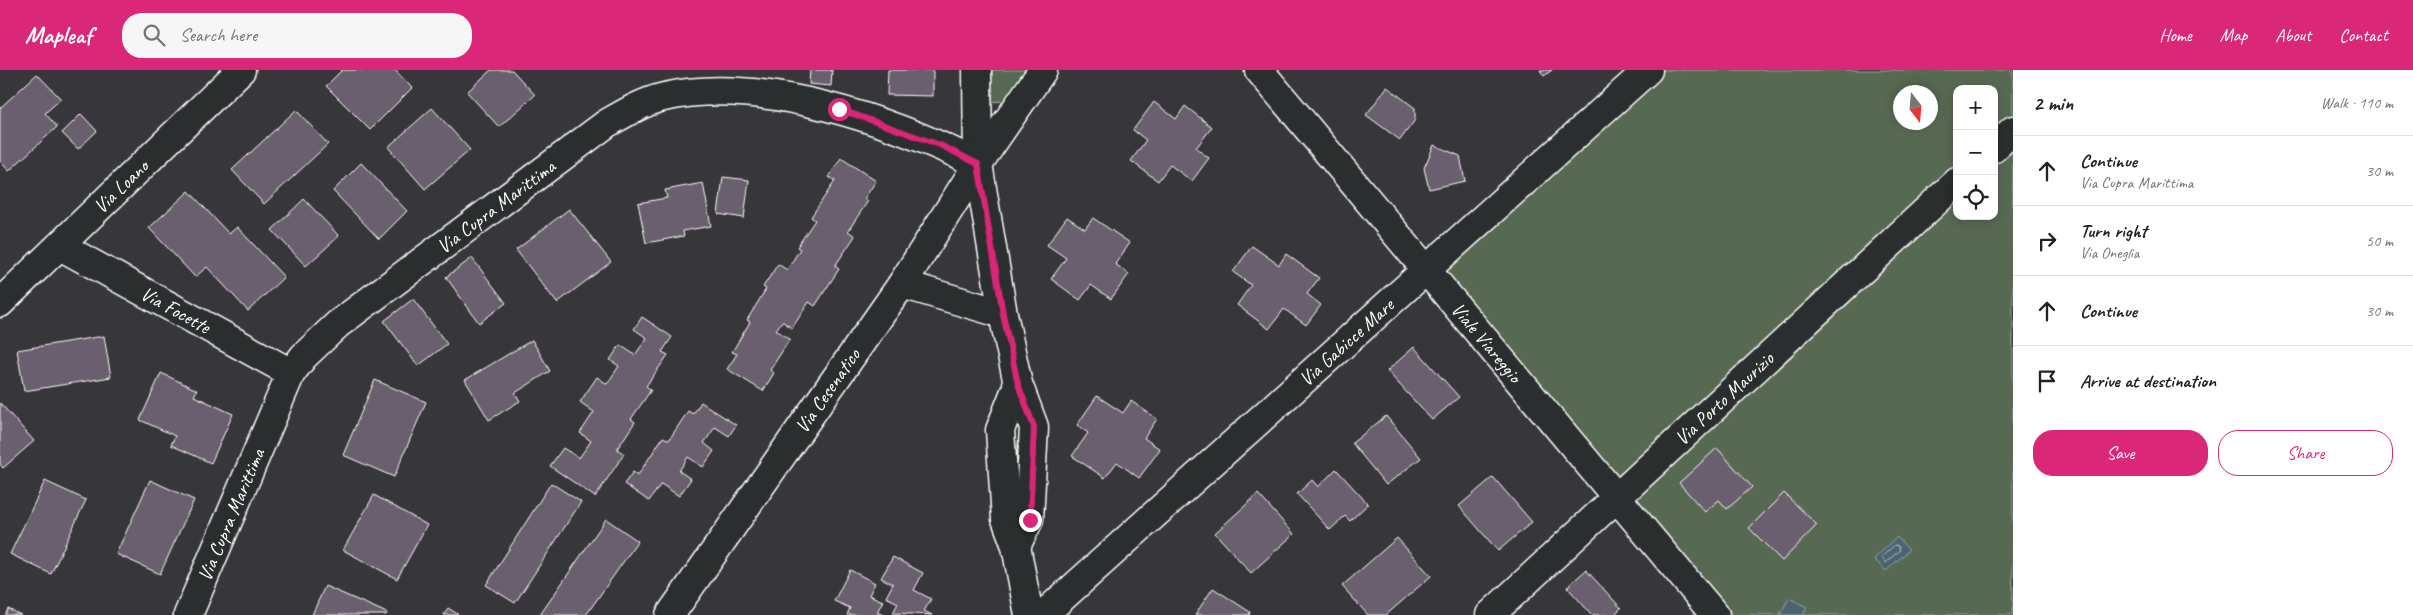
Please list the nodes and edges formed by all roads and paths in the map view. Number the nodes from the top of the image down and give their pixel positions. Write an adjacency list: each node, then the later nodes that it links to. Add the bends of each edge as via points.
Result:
1 (977, 70): 8 (street)
2 (1043, 70): 8 (street, Via Cesenatico)
3 (1259, 70): 11 (street, Viale Viareggio)
4 (1648, 70): 11 (street, Via Gabicce Mare)
5 (236, 72): 10 (street, Via Loano)
6 (2013, 130): 7 (street)
7 (1998, 144)
8 (978, 164): 12 (street, Via Cesenatico); 14 (street); 15 (street, Via Cupra Marittima, via 940,145 839,109 764,94 728,92 663,97 641,104 606,124 338,324)
9 (1953, 186): 16 (street, Via Porto Maurizio)
10 (60, 246): 13 (street, Via Loano); 15 (street, Via Focette)
11 (1426, 270): 16 (street, Viale Viareggio); 20 (street, Via Gabicce Mare)
12 (902, 284): 14 (street); 18 (street, Via Cesenatico)
13 (0, 302)
14 (1003, 314): 19 (street, via 1018,384 1034,427 1030,520 1016,546)
15 (291, 373): 17 (street, Via Cupra Marittima)
16 (1617, 498): 21 (street, Via Porto Maurizio); 22 (street, Viale Viareggio)
17 (188, 615)
18 (670, 615)
19 (1029, 615)
20 (1043, 615)
21 (1490, 615)
22 (1715, 615)

